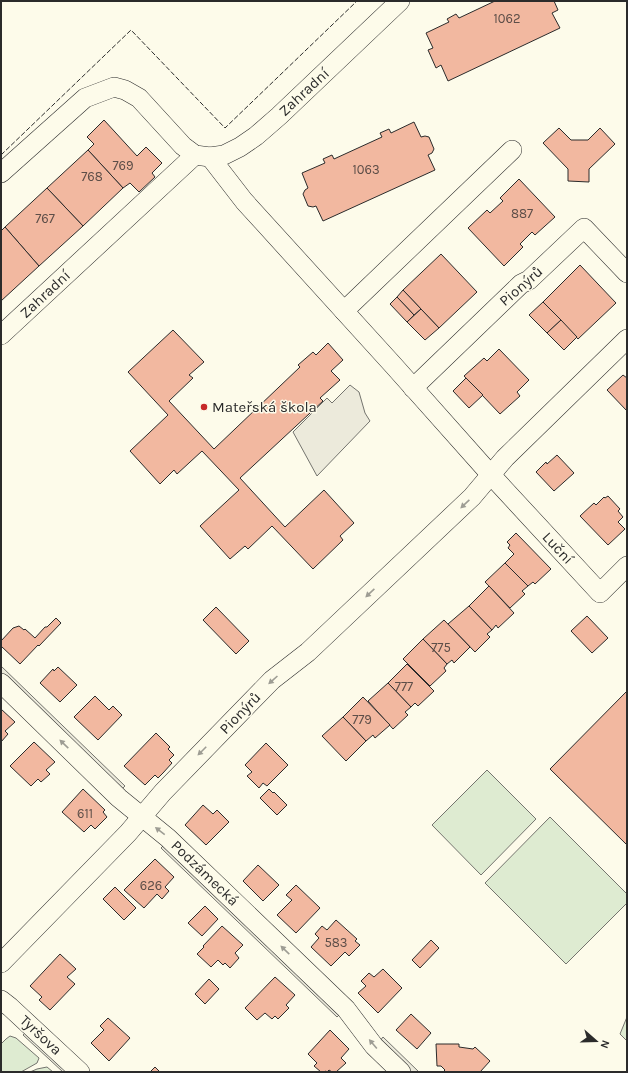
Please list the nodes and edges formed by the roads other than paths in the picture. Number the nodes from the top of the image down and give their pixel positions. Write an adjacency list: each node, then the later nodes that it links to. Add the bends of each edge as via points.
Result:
1 (400, 1): 3 (street, Zahradní, via 256,136 240,148 224,155)
2 (512, 150): 6 (street)
3 (202, 156): 4 (street, via 183,146 139,98 114,87 85,98); 6 (street); 7 (street, Zahradní)
4 (1, 173)
5 (627, 273): 9 (street, Pionýrů, via 584,228 529,280 521,284)
6 (344, 311): 9 (street)
7 (1, 334)
8 (627, 339): 10 (street, Pionýrů, via 505,458)
9 (413, 388): 10 (street)
10 (491, 475): 11 (street, Luční, via 600,593); 13 (street, Pionýrů, one-way to 13, via 472,497 313,647 272,680 162,792)
11 (627, 566)
12 (1, 683): 13 (street, Podzámecká, one-way to 12, via 119,798)
13 (142, 817): 14 (street, Pionýrů); 17 (street, Podzámecká, one-way to 13, via 374,1046 346,1009 168,838)
14 (1, 963)
15 (1, 1000): 16 (street, Tyršova)
16 (80, 1072)
17 (401, 1072)

